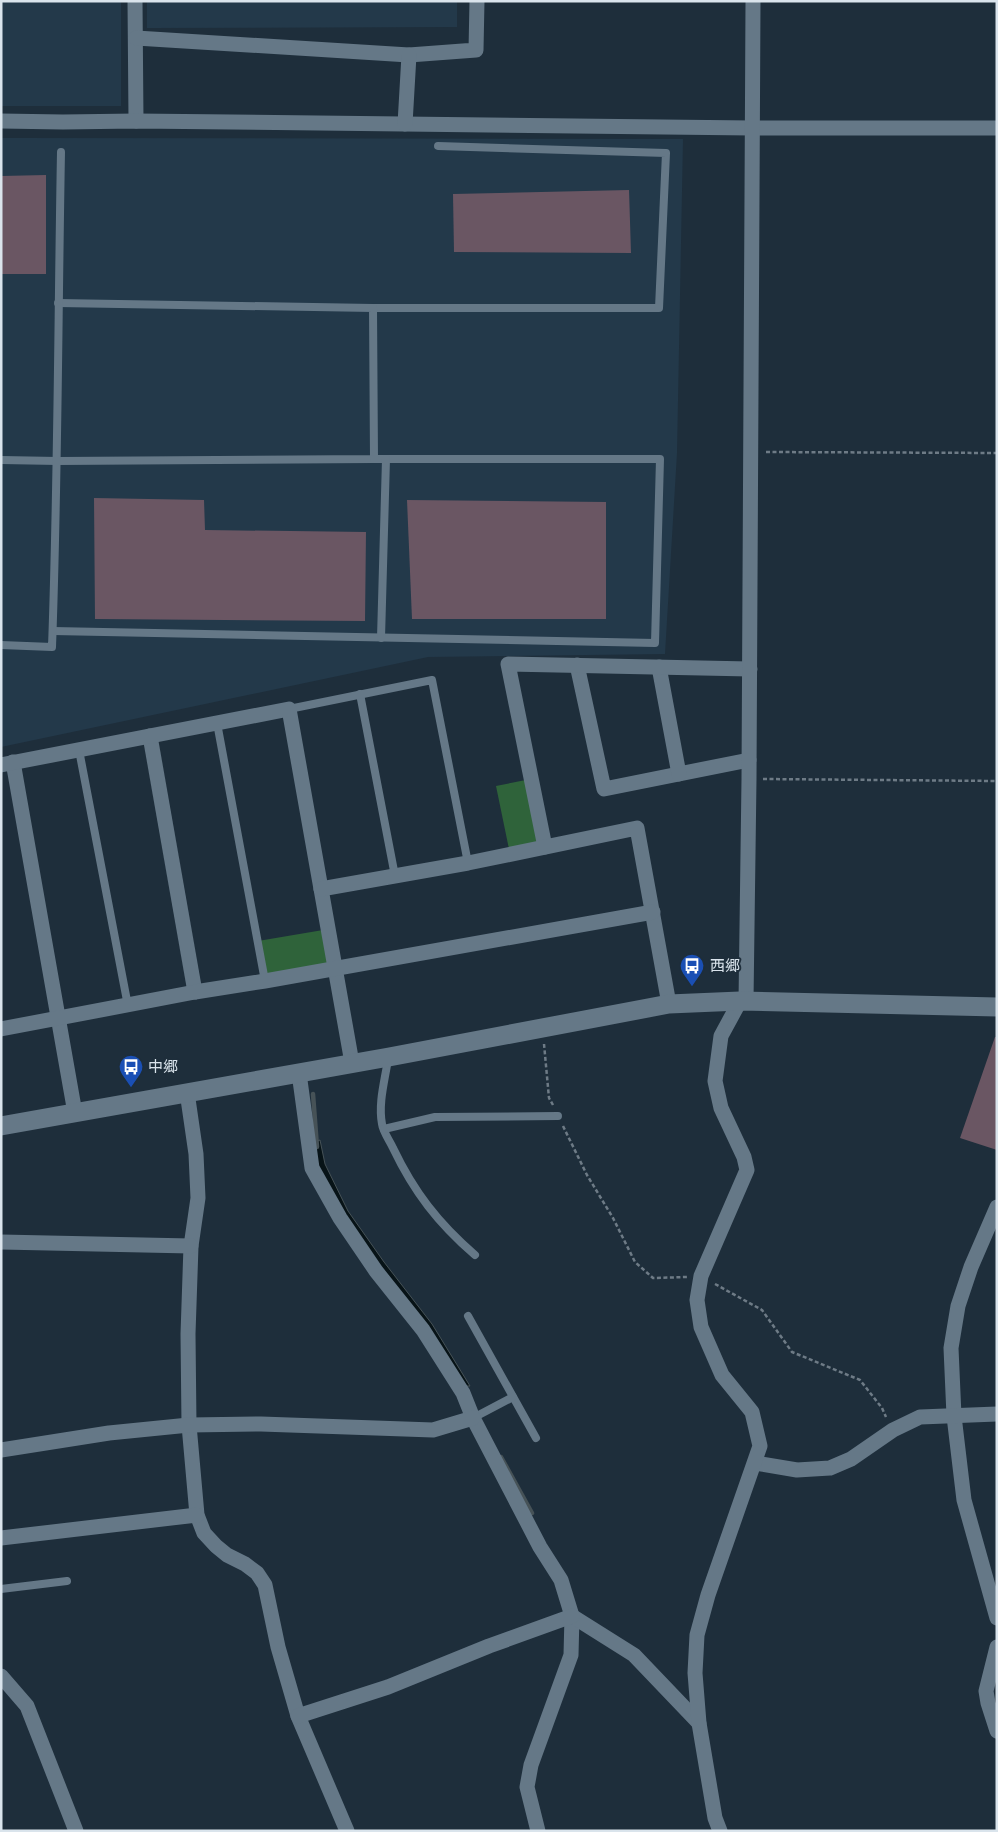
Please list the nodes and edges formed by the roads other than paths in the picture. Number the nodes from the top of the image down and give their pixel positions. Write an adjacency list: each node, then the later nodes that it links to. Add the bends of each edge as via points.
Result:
1 (136, 1): 4 (street)
2 (477, 1): 5 (street, via 476,50)
3 (753, 1): 9 (street)
4 (136, 38): 5 (street); 7 (street)
5 (409, 55): 8 (street)
6 (1, 121): 7 (street)
7 (136, 121): 8 (street)
8 (406, 124): 9 (street)
9 (752, 128): 10 (street); 24 (street)
10 (997, 128)
11 (438, 146): 14 (lane, via 666,153 658,308)
12 (61, 152): 13 (lane)
13 (58, 303): 14 (lane); 18 (lane)
14 (373, 308): 15 (lane)
15 (374, 459): 16 (lane); 18 (lane)
16 (386, 459): 20 (lane); 20 (lane, via 660,460 655,643)
17 (1, 460): 18 (lane)
18 (58, 462): 19 (lane)
19 (53, 631): 20 (lane); 21 (lane, via 52,647)
20 (381, 638)
21 (1, 645)
22 (577, 665): 23 (street); 32 (street, via 604,789); 33 (street, via 508,664)
23 (659, 667): 24 (street); 32 (street)
24 (750, 669): 30 (street)
25 (360, 694): 26 (lane); 34 (lane, via 432,680); 35 (lane)
26 (288, 708): 27 (street); 36 (street)
27 (217, 723): 28 (street); 39 (lane)
28 (150, 736): 29 (street); 40 (street)
29 (78, 750): 31 (street); 43 (lane)
30 (750, 760): 32 (street); 41 (street)
31 (7, 764): 45 (street)
32 (679, 774)
33 (545, 847): 34 (street); 37 (street, via 638,828)
34 (468, 863): 35 (street)
35 (395, 876): 36 (street)
36 (321, 889): 38 (street)
37 (653, 912): 38 (street); 42 (street)
38 (336, 969): 39 (street); 48 (street)
39 (265, 982): 40 (street)
40 (195, 992): 43 (street)
41 (743, 1001): 42 (street); 44 (street); 67 (street, via 721,1036 715,1081 721,1108 747,1170 701,1276 697,1300 701,1327 722,1375 752,1412 760,1446)
42 (669, 1004): 47 (street)
43 (128, 1006): 45 (street)
44 (997, 1007)
45 (59, 1019): 46 (street); 51 (street)
46 (1, 1029)
47 (388, 1057): 48 (street); 54 (lane, via 381,1101)
48 (352, 1063): 49 (street)
49 (300, 1072): 50 (street); 63 (street, via 312,1168 376,1272 428,1338 463,1392)
50 (188, 1092): 51 (street); 57 (street, via 198,1198)
51 (76, 1113): 53 (street)
52 (558, 1116): 54 (lane, via 434,1117)
53 (1, 1126)
54 (384, 1129): 58 (lane, via 406,1174 427,1205 451,1234)
55 (997, 1207): 62 (street, via 958,1306 951,1348)
56 (1, 1242): 57 (street)
57 (191, 1246): 64 (street)
58 (475, 1255)
59 (468, 1316): 60 (lane)
60 (513, 1397): 63 (lane); 65 (lane)
61 (997, 1414): 62 (street)
62 (954, 1416): 67 (street, via 920,1416 851,1459 830,1468 797,1470); 73 (street, via 964,1500)
63 (473, 1418): 64 (street, via 433,1430); 72 (street, via 540,1547 561,1580)
64 (189, 1425): 66 (street, via 109,1433); 68 (street)
65 (536, 1438)
66 (1, 1450)
67 (755, 1463): 77 (street, via 708,1595 698,1635 695,1673)
68 (197, 1514): 69 (street); 76 (street, via 204,1533 227,1555 257,1573 265,1585 278,1647)
69 (1, 1538)
70 (67, 1581): 71 (lane)
71 (1, 1589)
72 (572, 1616): 76 (street, via 388,1687); 77 (street, via 634,1655); 81 (street, via 571,1655 531,1765 528,1787)
73 (997, 1618)
74 (997, 1648): 78 (street, via 986,1691)
75 (1, 1676): 79 (street, via 27,1706)
76 (298, 1716): 80 (street)
77 (699, 1723): 82 (street)
78 (997, 1731)
79 (76, 1831)
80 (347, 1831)
81 (538, 1831)
82 (720, 1831)

